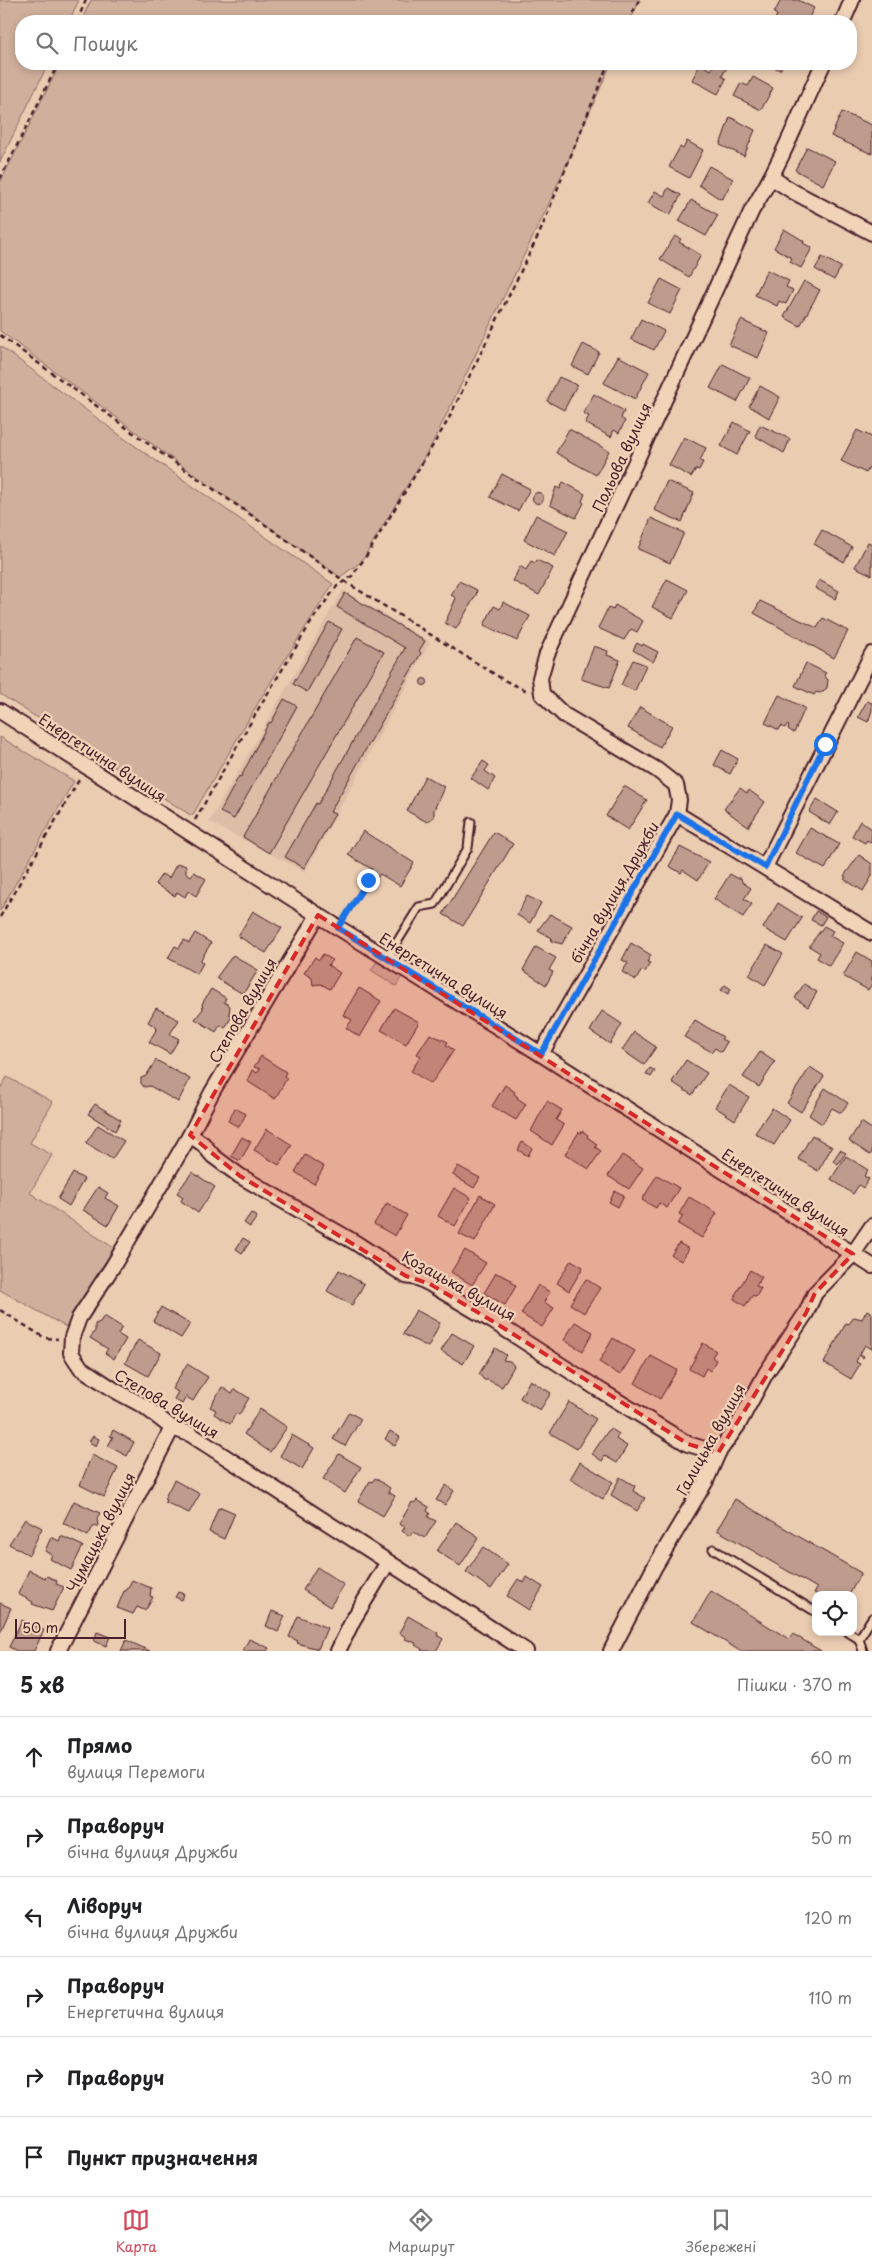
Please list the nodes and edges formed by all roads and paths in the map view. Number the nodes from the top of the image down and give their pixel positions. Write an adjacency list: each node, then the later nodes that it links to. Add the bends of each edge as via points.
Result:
1 (86, 0): 4 (path)
2 (639, 0): 5 (path)
3 (852, 0): 6 (street)
4 (80, 15)
5 (631, 15)
6 (845, 15)
7 (55, 70): 11 (path)
8 (606, 70): 14 (path, via 540,232 447,422 367,555 352,576)
9 (820, 70): 10 (street, Польова вулиця)
10 (772, 178): 12 (street); 16 (street, Польова вулиця, via 752,210 547,654 540,678)
11 (0, 179)
12 (872, 233)
13 (0, 335): 14 (path)
14 (344, 581): 16 (path, via 504,680 532,693); 21 (path, via 315,616 255,713)
15 (872, 654): 22 (street)
16 (542, 694): 19 (street, via 564,715 657,770 676,785)
17 (0, 711): 18 (street, Енергетична вулиця)
18 (87, 766): 21 (street, Енергетична вулиця); 25 (path)
19 (677, 814): 22 (street, бічна вулиця Дружби); 29 (street, бічна вулиця Дружби)
20 (471, 822): 28 (lane, via 468,848 435,904 419,907)
21 (188, 832): 24 (street, Енергетична вулиця)
22 (765, 867): 27 (street, бічна вулиця Дружби)
23 (368, 880): 26 (path)
24 (318, 915): 26 (street, Енергетична вулиця); 30 (street, Степова вулиця, via 212,1092)
25 (0, 917)
26 (338, 928): 28 (street, Енергетична вулиця)
27 (872, 934)
28 (387, 958): 29 (street, Енергетична вулиця)
29 (541, 1054): 32 (street, Енергетична вулиця)
30 (190, 1135): 35 (street, Степова вулиця, via 113,1266 78,1318); 37 (street, Козацька вулиця, via 240,1176 406,1276 430,1284 681,1439)
31 (872, 1226): 32 (street, Галицька вулиця)
32 (853, 1254): 33 (street, Енергетична вулиця); 37 (street, Галицька вулиця, via 815,1293 806,1313)
33 (872, 1266)
34 (0, 1310): 35 (path, via 45,1338)
35 (72, 1339): 36 (street, Степова вулиця, via 71,1353 81,1368 144,1406)
36 (172, 1428): 39 (street, Степова вулиця, via 190,1434); 44 (street, Чумацька вулиця)
37 (718, 1453): 47 (street, Галицька вулиця, via 706,1481 654,1568)
38 (713, 1549): 40 (lane)
39 (388, 1562): 45 (street); 46 (street, Степова вулиця)
40 (812, 1610)
41 (872, 1618): 43 (lane)
42 (855, 1636): 43 (lane)
43 (860, 1639): 48 (lane)
44 (58, 1651)
45 (338, 1651)
46 (526, 1651)
47 (611, 1651)
48 (863, 1651)

